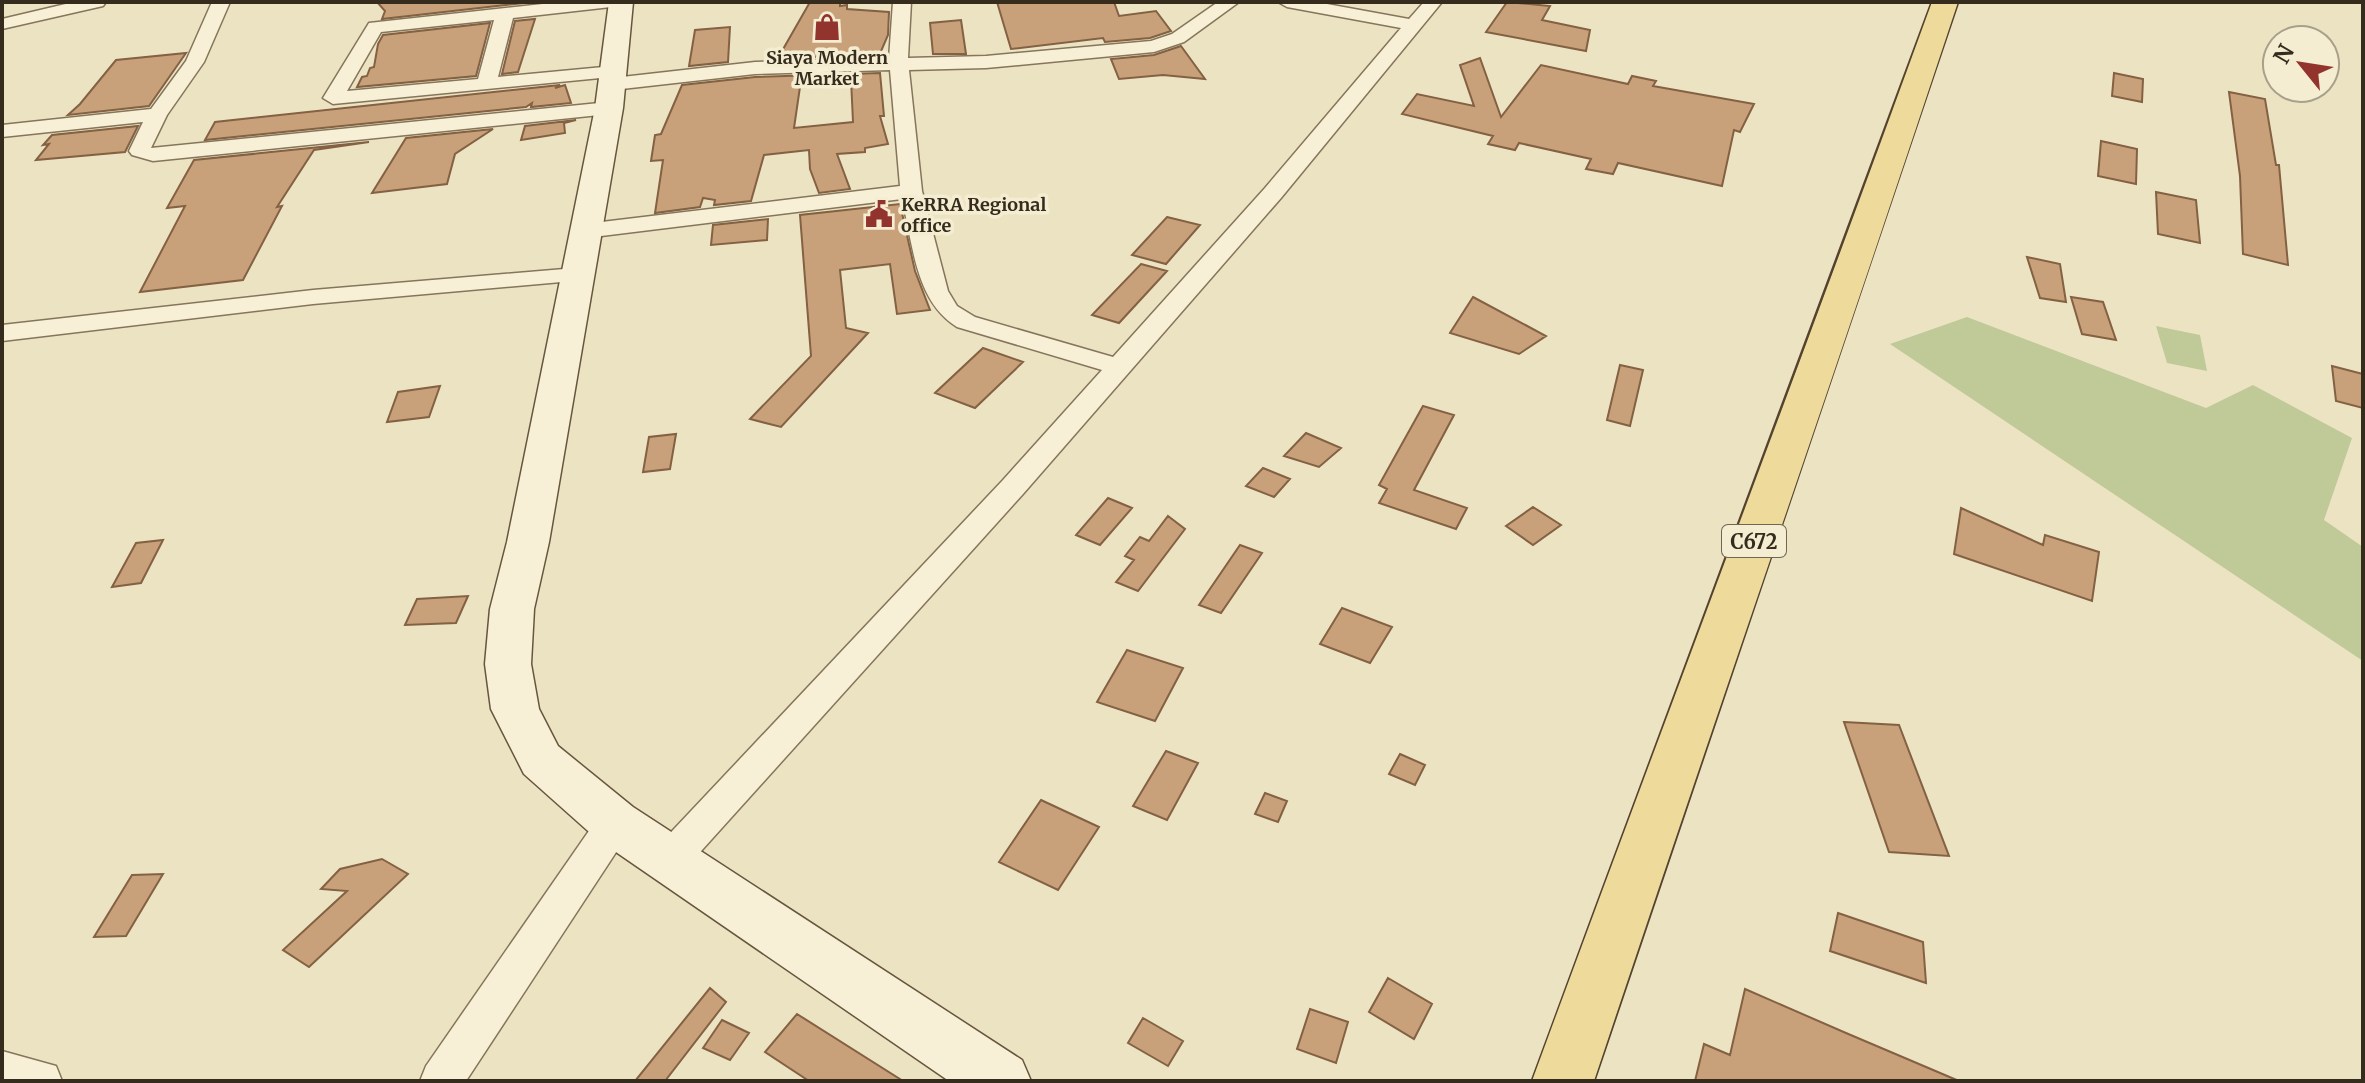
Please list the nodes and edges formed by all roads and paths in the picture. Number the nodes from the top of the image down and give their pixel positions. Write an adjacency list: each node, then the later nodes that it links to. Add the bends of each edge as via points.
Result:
1 (97, 2): 11 (street)
2 (221, 2): 16 (street, via 195,62)
3 (611, 2): 10 (street)
4 (621, 2): 15 (main road)
5 (902, 2): 13 (street)
6 (1230, 2): 13 (street, via 1199,26 1154,46)
7 (1287, 2): 12 (street)
8 (1433, 2): 12 (street)
9 (1945, 2): 29 (main road, C672)
10 (505, 14): 14 (street); 14 (street, via 375,27 333,98)
11 (2, 24)
12 (1413, 25): 22 (street)
13 (898, 65): 15 (street, via 755,68); 18 (street)
14 (486, 84): 15 (street)
15 (612, 88): 16 (street, via 192,152 142,153); 19 (main road)
16 (157, 114): 17 (street)
17 (2, 131)
18 (911, 191): 19 (street); 22 (street, via 936,291 948,311 966,322)
19 (585, 231): 20 (main road)
20 (576, 275): 21 (street, via 328,296); 23 (main road, via 512,609 508,664 515,709 541,760)
21 (2, 333)
22 (1119, 367): 24 (street)
23 (615, 823): 24 (main road); 27 (street)
24 (671, 858): 28 (main road)
25 (2, 1072): 26 (street)
26 (41, 1081)
27 (441, 1081)
28 (1001, 1081)
29 (1563, 1081)

